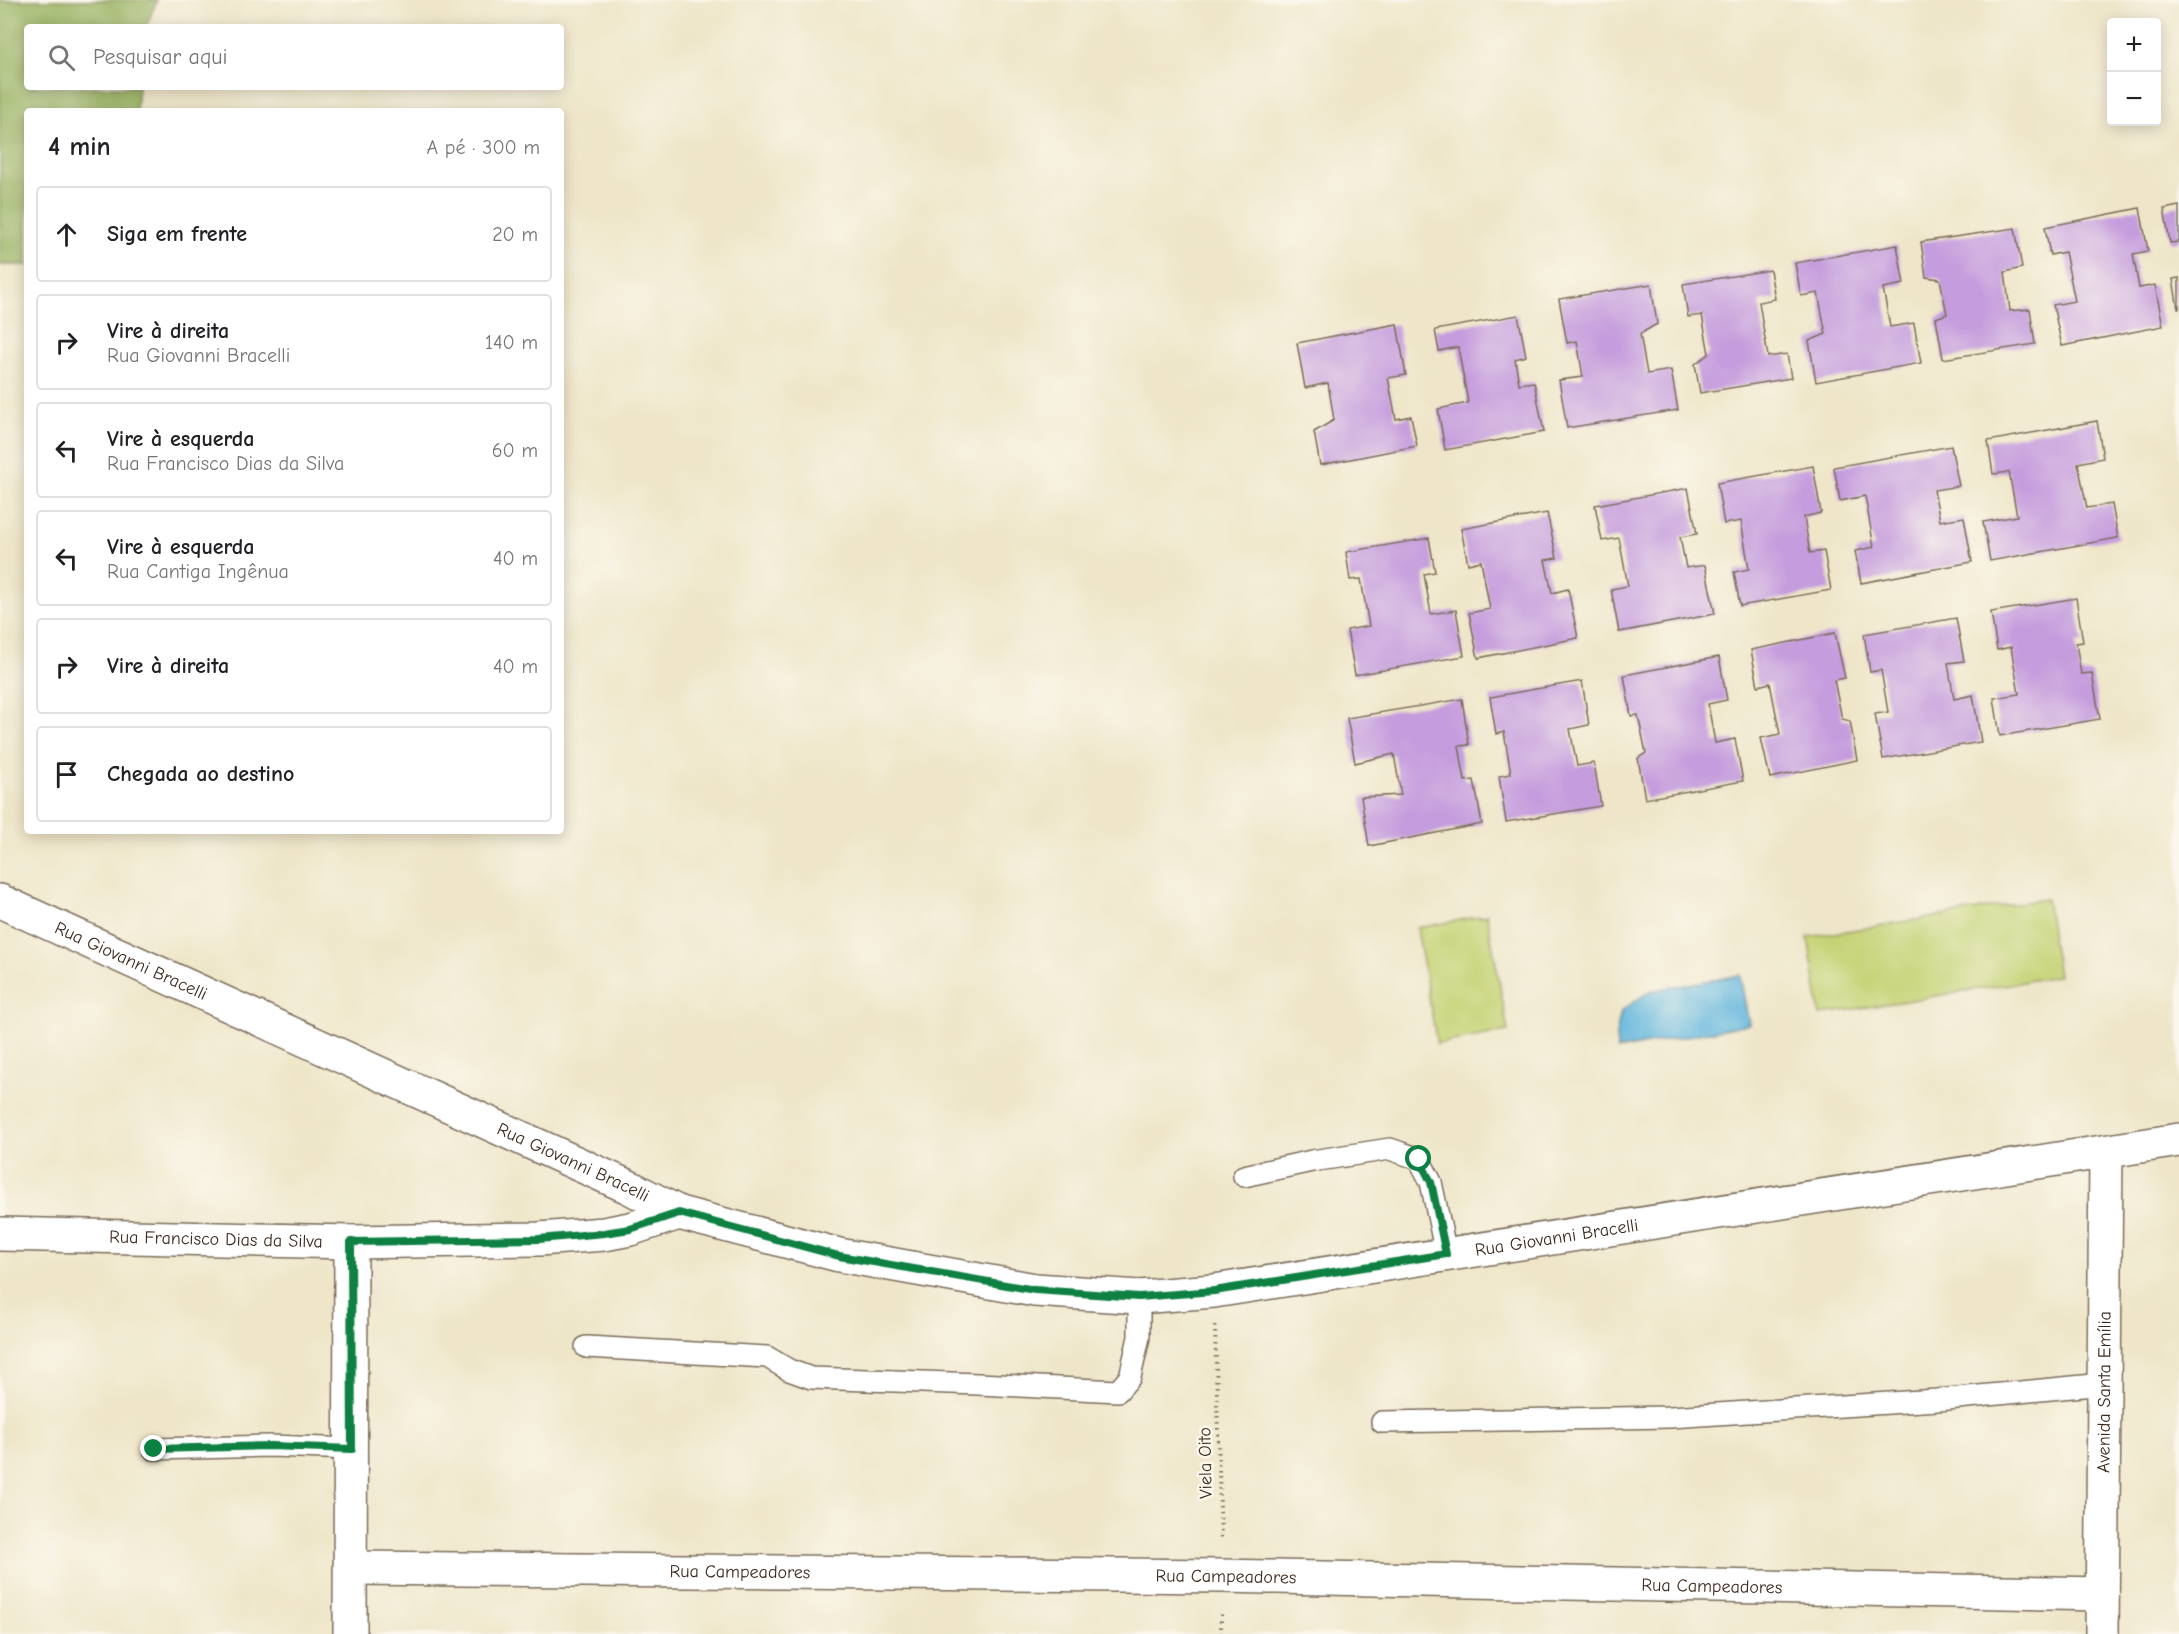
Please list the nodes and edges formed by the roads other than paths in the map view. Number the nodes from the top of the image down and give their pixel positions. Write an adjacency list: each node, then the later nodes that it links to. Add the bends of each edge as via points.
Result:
1 (0, 901): 5 (street, Rua Giovanni Bracelli)
2 (2179, 1140): 3 (street, Rua Giovanni Bracelli)
3 (2106, 1152): 8 (street, Rua Giovanni Bracelli); 11 (street, Avenida Santa Emília)
4 (1244, 1176): 8 (lane, via 1390,1149 1419,1159 1431,1182)
5 (679, 1213): 7 (street, Rua Francisco Dias da Silva, via 630,1229 539,1239); 9 (street, Rua Giovanni Bracelli, via 839,1256 1035,1290)
6 (0, 1234): 7 (street, Rua Francisco Dias da Silva)
7 (351, 1242): 14 (street)
8 (1446, 1254): 9 (street, Rua Giovanni Bracelli, via 1214,1291)
9 (1139, 1297): 10 (lane, via 1139,1337 1130,1377 1118,1391 811,1378 767,1357)
10 (586, 1347)
11 (2104, 1384): 12 (lane, via 1937,1400 1670,1417); 16 (street, Avenida Santa Emília)
12 (1382, 1422)
13 (154, 1449): 14 (lane)
14 (352, 1449): 15 (street)
15 (351, 1568): 16 (street, Rua Campeadores, via 1221,1576); 17 (street)
16 (2102, 1594): 18 (street, Avenida Santa Emília)
17 (350, 1634)
18 (2102, 1634)

